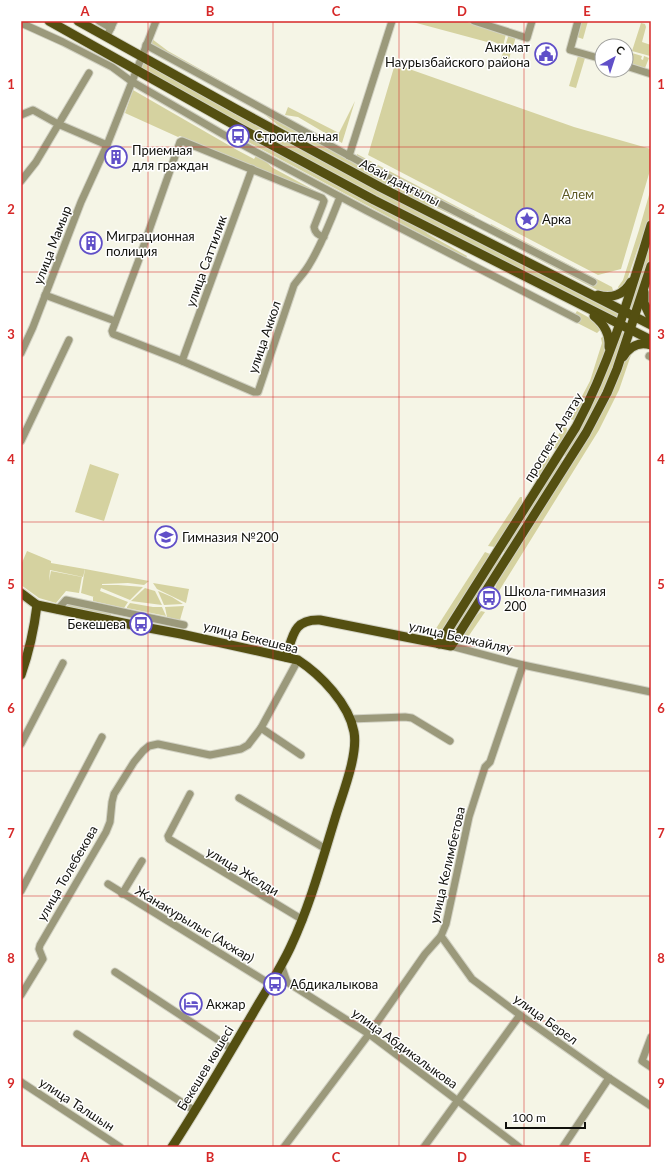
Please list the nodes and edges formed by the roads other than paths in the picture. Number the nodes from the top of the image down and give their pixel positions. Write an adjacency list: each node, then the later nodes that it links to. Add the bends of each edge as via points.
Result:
1 (49, 21): 15 (main road)
2 (78, 21): 10 (main road, Абай даңғылы)
3 (99, 21): 10 (street)
4 (156, 21): 11 (street, улица Мамыр)
5 (392, 21): 26 (street)
6 (474, 21): 7 (street, via 527,38)
7 (532, 21)
8 (578, 21): 13 (street, via 570,50)
9 (21, 23): 19 (street, via 112,67)
10 (110, 28): 12 (main road, Абай даңғылы)
11 (146, 45): 12 (street, улица Мамыр); 18 (street)
12 (141, 56): 15 (street, улица Мамыр); 20 (main road, Абай даңғылы)
13 (594, 57)
14 (634, 69): 17 (street)
15 (136, 70): 19 (street, улица Мамыр); 21 (main road)
16 (89, 73): 24 (street)
17 (651, 74)
18 (205, 78): 20 (street); 26 (street)
19 (131, 81): 22 (street); 25 (street, улица Мамыр)
20 (199, 89): 33 (main road, Абай даңғылы)
21 (192, 101): 22 (street); 34 (main road)
22 (186, 112): 29 (street)
23 (21, 115): 24 (street, via 33,110)
24 (58, 124): 25 (street); 28 (street, via 36,162)
25 (107, 145): 41 (street, улица Мамыр)
26 (350, 156): 31 (street)
27 (252, 169): 32 (street, via 322,198 324,201 314,227 316,233); 47 (street, via 184,141 180,142); 55 (street, улица Саттилик)
28 (21, 180)
29 (340, 197): 32 (street); 35 (street)
30 (651, 225): 37 (main road, проспект Алатау)
31 (485, 226): 33 (street); 39 (street)
32 (324, 237): 55 (street, улица Аккол, via 308,267 294,285 258,392)
33 (480, 238): 40 (main road, Абай даңғылы)
34 (474, 251): 35 (street); 42 (main road)
35 (468, 263): 46 (street)
36 (651, 266): 38 (main road, проспект Алатау)
37 (637, 270): 40 (main road, via 628,287 617,295 602,296); 43 (main road, проспект Алатау)
38 (648, 275): 44 (main road, проспект Алатау); 45 (main road, via 644,303)
39 (593, 282)
40 (584, 291): 43 (main road, Абай даңғылы)
41 (46, 295): 47 (street); 54 (street, улица Мамыр)
42 (578, 304): 48 (main road); 56 (main road, via 598,319 608,332 610,346)
43 (624, 311): 44 (main road, Абай даңғылы); 48 (main road, проспект Алатау)
44 (634, 317): 49 (main road, Абай даңғылы); 50 (main road, проспект Алатау)
45 (651, 318)
46 (577, 319)
47 (115, 321): 55 (street, via 113,334)
48 (619, 325): 50 (main road); 56 (main road, проспект Алатау)
49 (651, 325)
50 (630, 330): 52 (main road); 57 (main road, проспект Алатау)
51 (69, 340): 58 (street)
52 (651, 340)
53 (651, 345): 57 (main road, via 634,346)
54 (21, 353)
55 (182, 361)
56 (605, 365): 59 (main road, проспект Алатау, via 576,427)
57 (617, 369): 60 (main road, проспект Алатау, via 586,433)
58 (21, 441)
59 (557, 456): 60 (main road); 61 (main road, проспект Алатау)
60 (568, 461): 62 (main road, проспект Алатау)
61 (497, 553): 62 (main road); 67 (main road, проспект Алатау)
62 (508, 557): 68 (main road, проспект Алатау)
63 (21, 593): 64 (main road)
64 (37, 605): 65 (main road, улица Бекешева); 73 (main road, via 34,630)
65 (57, 610): 66 (street, via 66,600); 69 (main road, улица Бекешева)
66 (184, 625)
67 (439, 644): 68 (main road, улица Белжайляу); 69 (main road, улица Белжайляу, via 309,620 300,624 295,631)
68 (451, 646): 72 (street, улица Белжайляу)
69 (286, 657): 70 (main road, улица Бекешева)
70 (298, 660): 75 (main road, улица Бекешева, via 309,667 333,691); 76 (street)
71 (63, 663): 79 (street)
72 (523, 665): 74 (street, улица Белжайляу); 89 (street, улица Келимбетова, via 469,817)
73 (21, 675)
74 (651, 692)
75 (350, 718): 78 (street, via 405,716); 83 (main road, улица Бекешева, via 354,733 354,749 350,771)
76 (261, 728): 80 (street); 93 (street, улица Толебекова, via 248,745 241,749 210,754 158,744 149,746 134,762 114,794 106,832 40,945 42,961)
77 (102, 737): 86 (street)
78 (450, 741)
79 (21, 744)
80 (301, 755)
81 (190, 794): 88 (street, улица Желди, via 168,839)
82 (239, 798): 83 (street)
83 (326, 849): 88 (main road, Бекешев көшесі)
84 (142, 861): 87 (street)
85 (108, 884): 87 (street, Жанакурылыс (Акжар))
86 (21, 891)
87 (122, 894): 92 (street, Жанакурылыс (Акжар))
88 (303, 920): 90 (main road, Бекешев көшесі)
89 (442, 936): 94 (street, улица Берел, via 472,979); 96 (street, улица Келимбетова, via 425,954)
90 (281, 965): 92 (main road, Бекешев көшесі); 96 (street, улица Абдикалыкова, via 287,982)
91 (115, 972): 98 (street)
92 (270, 984): 98 (main road, Бекешев көшесі)
93 (22, 991)
94 (520, 1015): 100 (street, улица Берел); 102 (street)
95 (77, 1034): 104 (street)
96 (369, 1034): 102 (street, улица Абдикалыкова); 107 (street, улица Келимбетова)
97 (651, 1036): 99 (street, via 642,1061)
98 (232, 1049): 104 (main road, Бекешев көшесі)
99 (651, 1067)
100 (609, 1078): 103 (street, улица Берел); 110 (street)
101 (21, 1082): 105 (street, улица Талшын)
102 (458, 1101): 108 (street); 109 (street, улица Абдикалыкова)
103 (651, 1106)
104 (195, 1111): 106 (main road, Бекешев көшесі)
105 (120, 1147)
106 (172, 1147)
107 (284, 1147)
108 (424, 1147)
109 (520, 1147)
110 (563, 1147)

